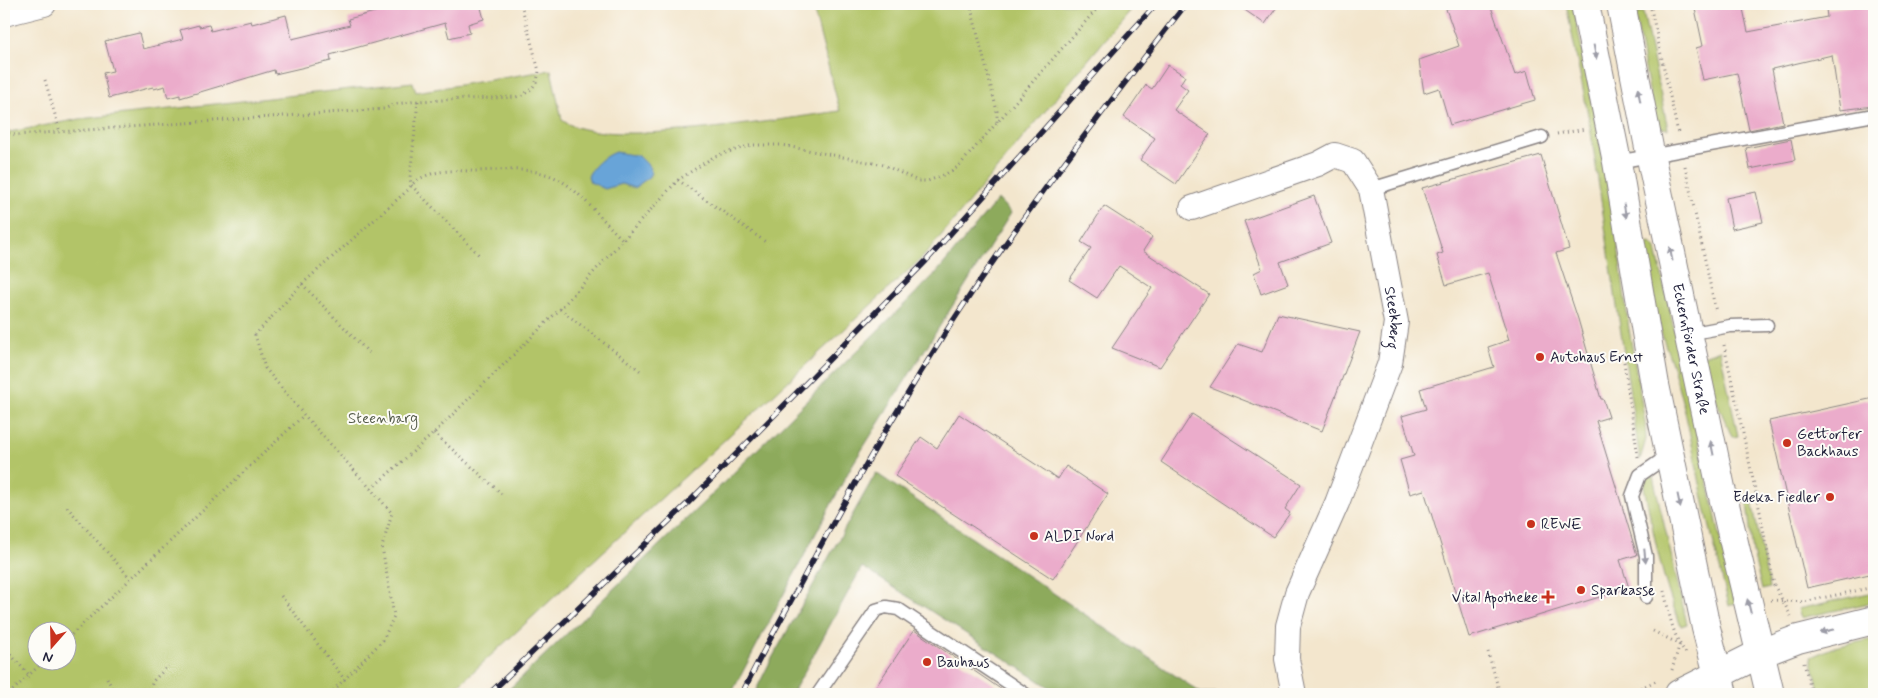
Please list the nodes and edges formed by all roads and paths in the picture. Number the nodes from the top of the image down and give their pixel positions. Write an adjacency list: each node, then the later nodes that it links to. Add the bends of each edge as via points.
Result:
1 (44, 4): 8 (street)
2 (521, 4): 10 (path, via 539,71 531,92 516,97)
3 (970, 4): 12 (path)
4 (1100, 4): 12 (path)
5 (1585, 4): 19 (main road, one-way to 19)
6 (1621, 4): 18 (main road, Eckernförder Straße, one-way to 6)
7 (1650, 4): 17 (path)
8 (4, 14)
9 (45, 80): 15 (path)
10 (418, 102): 15 (path, via 384,109); 21 (path)
11 (1874, 115): 17 (lane)
12 (997, 122): 20 (path, via 958,167 928,181 918,181 884,165 781,145 752,145 715,156)
13 (1590, 128): 16 (path)
14 (4, 132): 15 (path, via 15,135)
15 (60, 132)
16 (1542, 137): 22 (lane)
17 (1682, 151): 18 (lane); 30 (path)
18 (1651, 157): 19 (lane); 31 (main road, Eckernförder Straße, one-way to 18)
19 (1617, 162): 36 (main road, one-way to 36)
20 (678, 180): 24 (path); 25 (path)
21 (411, 185): 24 (path, via 441,172 540,172 570,188); 26 (path); 27 (path)
22 (1371, 189): 23 (street, Steekberg, via 1353,161 1335,155 1318,164); 65 (street, Steekberg, via 1396,322 1390,363 1337,503 1297,594 1288,626 1287,659)
23 (1192, 208)
24 (622, 239): 28 (path)
25 (767, 242)
26 (479, 255)
27 (302, 284): 32 (path); 34 (path, via 255,335 265,368)
28 (560, 309): 33 (path); 35 (path)
29 (1767, 325): 30 (lane)
30 (1720, 328): 31 (lane); 44 (path, via 1774,585)
31 (1688, 334): 51 (main road, Eckernförder Straße, one-way to 31)
32 (371, 355)
33 (643, 374)
34 (304, 415): 37 (path); 40 (path)
35 (434, 433): 37 (path); 38 (path)
36 (1669, 455): 43 (lane, one-way to 43, via 1640,475 1632,496 1646,556); 58 (main road, one-way to 58)
37 (371, 489): 56 (path, via 392,513 382,547 394,616 383,640)
38 (502, 494)
39 (67, 507): 40 (path)
40 (130, 578): 47 (path)
41 (1874, 587): 45 (path)
42 (281, 596): 56 (path)
43 (1646, 597)
44 (1783, 601)
45 (1798, 602)
46 (1874, 620): 51 (main road, one-way to 51, via 1798,639)
47 (78, 628)
48 (1653, 631): 57 (path, via 1679,644)
49 (4, 647): 54 (path)
50 (1488, 652): 66 (path)
51 (1761, 653): 58 (main road); 68 (main road, Eckernförder Straße)
52 (168, 666): 61 (path, via 154,681)
53 (35, 670): 54 (path)
54 (29, 676): 59 (path)
55 (107, 678): 60 (path)
56 (345, 680): 62 (path)
57 (1671, 683): 58 (main road); 67 (path)
58 (1720, 684)
59 (9, 694)
60 (115, 694)
61 (148, 694)
62 (330, 694)
63 (818, 694): 64 (lane, via 876,610 886,607 898,609)
64 (1024, 694)
65 (1294, 694)
66 (1500, 694)
67 (1627, 694)
68 (1770, 694)

